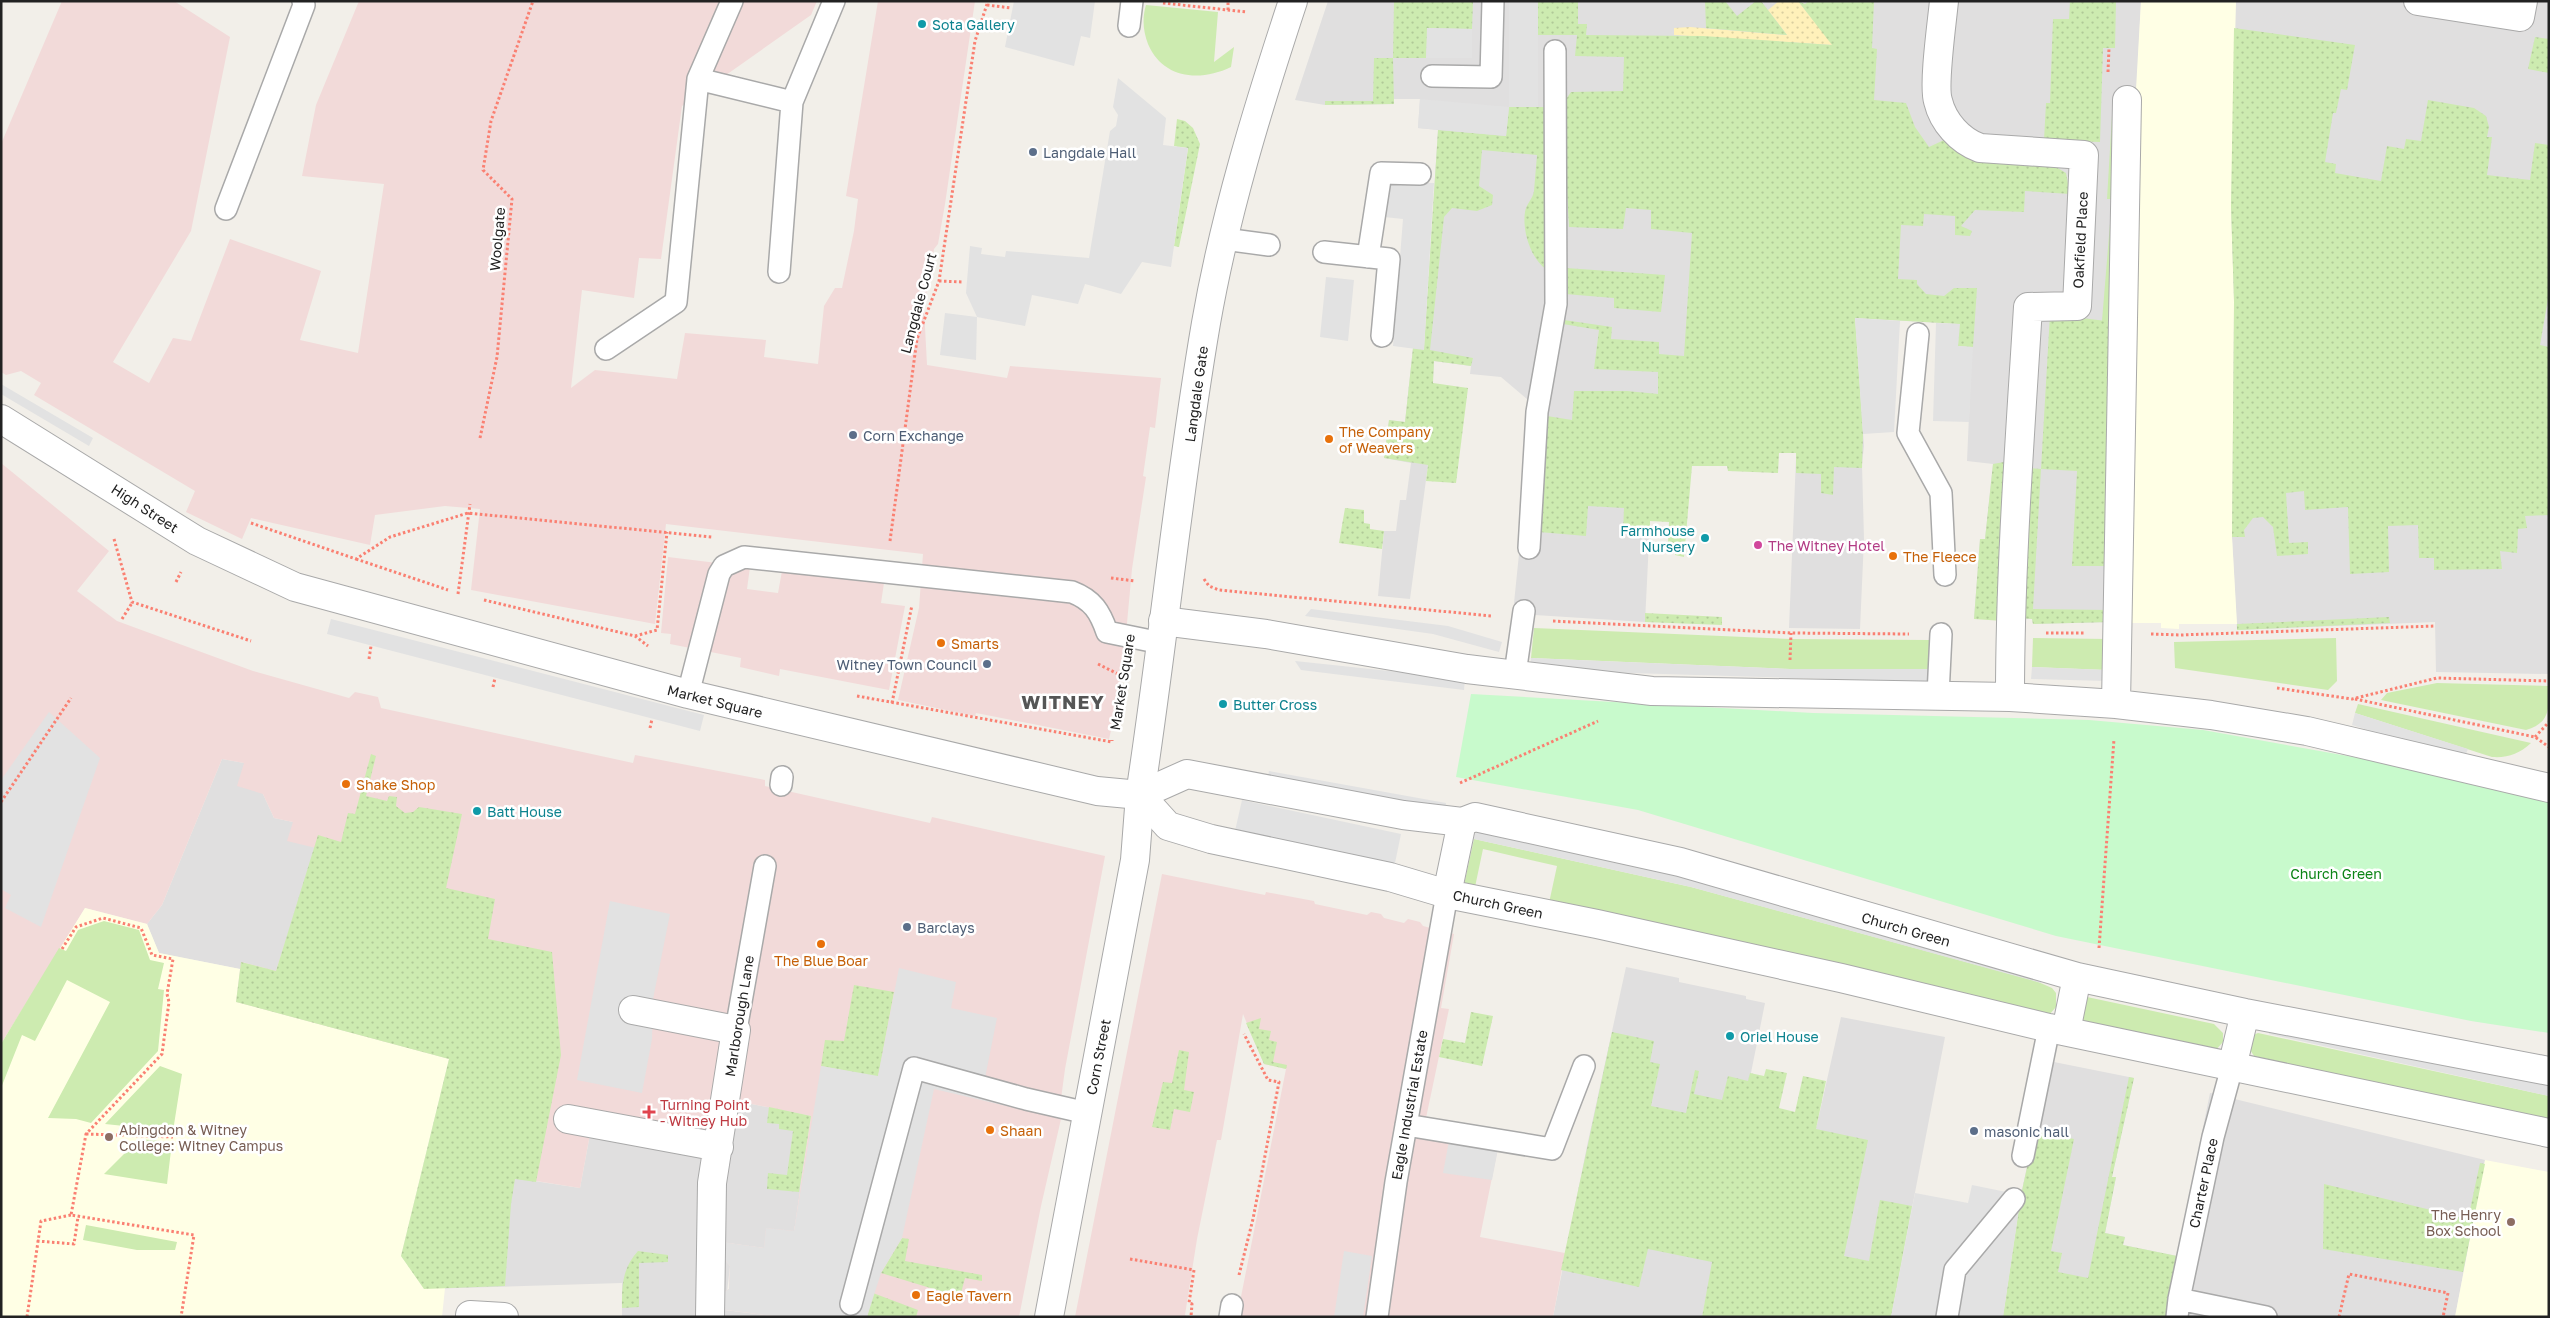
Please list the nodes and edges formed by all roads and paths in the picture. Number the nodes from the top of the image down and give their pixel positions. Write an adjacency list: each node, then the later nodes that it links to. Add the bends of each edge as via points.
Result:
1 (302, 1): 24 (lane, via 304,5)
2 (533, 1): 36 (path, Woolgate, via 491,121 482,170 512,199 497,357)
3 (732, 1): 20 (lane)
4 (834, 1): 22 (lane)
5 (1132, 1): 17 (lane)
6 (1228, 1): 15 (path)
7 (1293, 1): 25 (street, Langdale Gate, via 1260,102)
8 (1493, 1): 19 (lane, via 1490,77)
9 (1944, 1): 74 (street, Oakfield Place, via 1937,95 1951,127 1980,148 2084,155 2077,306 2028,307 2010,633)
10 (2418, 1): 11 (street, via 2520,17)
11 (2523, 1)
12 (988, 3): 14 (path); 30 (path, Langdale Court, via 975,41)
13 (1160, 3): 15 (path)
14 (1010, 8)
15 (1228, 10): 16 (path)
16 (1246, 12)
17 (1129, 26)
18 (1555, 51): 44 (lane, via 1556,304 1537,412)
19 (1432, 76)
20 (698, 79): 22 (lane); 34 (lane, via 676,302)
21 (2128, 100): 78 (street)
22 (792, 102): 29 (lane)
23 (1420, 174): 28 (lane, via 1381,173)
24 (226, 209)
25 (1224, 239): 26 (lane); 55 (street, Langdale Gate, via 1206,323)
26 (1269, 245)
27 (1324, 252): 28 (lane)
28 (1368, 257): 33 (lane, via 1389,259)
29 (779, 272)
30 (939, 281): 31 (path); 43 (path, Langdale Court, via 917,339)
31 (963, 282)
32 (1918, 334): 47 (lane, via 1908,433 1941,493)
33 (1382, 336)
34 (606, 349)
35 (1, 419): 49 (street, High Street, via 197,541)
36 (480, 438)
37 (470, 504): 38 (path)
38 (468, 513): 40 (path); 45 (path, via 390,537); 45 (path, via 460,594)
39 (251, 523): 45 (path)
40 (667, 532): 41 (path); 57 (path, via 657,630)
41 (715, 537)
42 (114, 539): 51 (path)
43 (889, 544)
44 (1530, 548)
45 (356, 559)
46 (1203, 575): 53 (path, via 1209,586 1219,590)
47 (1945, 575)
48 (1138, 581): 58 (path, Market Square)
49 (295, 587): 71 (street, Market Square)
50 (479, 599): 57 (path)
51 (132, 602): 54 (path); 59 (path)
52 (922, 605): 77 (path, via 912,604)
53 (1523, 615): 64 (lane)
54 (122, 619)
55 (1162, 632): 58 (lane); 64 (street, via 1266,634 1467,669); 88 (street, Langdale Gate)
56 (1941, 634): 72 (lane)
57 (635, 636): 63 (path, via 656,652)
58 (1129, 637): 63 (lane, via 1107,632 1095,605 1072,592 744,557 724,566 719,574); 65 (path, Market Square)
59 (251, 641)
60 (371, 646): 61 (path)
61 (369, 659)
62 (1092, 661): 65 (path)
63 (696, 663): 71 (lane)
64 (1515, 674): 72 (street, via 1652,691)
65 (1123, 676): 68 (path, Market Square)
66 (495, 678): 69 (path)
67 (2549, 681): 76 (path, via 2437,678)
68 (1121, 685)
69 (493, 687)
70 (2274, 688): 76 (path)
71 (688, 694): 88 (street, Market Square, via 1097,791)
72 (1938, 695): 74 (street)
73 (855, 696): 77 (path, Market Square)
74 (2010, 697): 78 (street)
75 (71, 698): 89 (path)
76 (2352, 699): 84 (path)
77 (892, 703): 83 (path, Market Square, via 1112,742)
78 (2116, 704): 86 (street, via 2307,730); 94 (path)
79 (652, 718): 82 (path)
80 (1600, 720): 87 (path)
81 (2549, 722): 84 (path)
82 (650, 728)
83 (1113, 734)
84 (2535, 737): 85 (path)
85 (2549, 747)
86 (2545, 781)
87 (1454, 786)
88 (1140, 795): 90 (street, Market Square, via 1187,774 1403,815); 92 (street, via 1168,826 1211,839 1390,877); 104 (street, Corn Street, via 1135,860)
89 (1, 802)
90 (1462, 822): 92 (street, Church Green); 95 (street, Church Green, via 1475,817 1680,862)
91 (765, 866): 99 (lane, Marlborough Lane)
92 (1447, 894): 98 (street, Church Green, via 1696,945); 106 (lane, Eagle Industrial Estate)
93 (62, 949): 108 (path, via 76,927 103,918 141,928 152,955 173,960 162,1054)
94 (2100, 952)
95 (2077, 977): 97 (street, Church Green); 98 (street)
96 (634, 1010): 99 (street)
97 (2245, 1013): 102 (street); 103 (street, Church Green)
98 (2058, 1029): 102 (street, Church Green); 111 (lane)
99 (736, 1030): 110 (street, Marlborough Lane)
100 (1244, 1034): 119 (path, via 1268,1080 1279,1082 1253,1219)
101 (1584, 1066): 106 (lane, via 1552,1149)
102 (2232, 1067): 107 (street, Church Green); 118 (lane, Charter Place, via 2213,1137)
103 (2549, 1071)
104 (1088, 1113): 117 (lane, via 914,1068); 125 (street, Corn Street)
105 (568, 1119): 110 (street)
106 (1406, 1125): 127 (lane, Eagle Industrial Estate)
107 (2549, 1133)
108 (86, 1134): 109 (path); 113 (path)
109 (173, 1137)
110 (719, 1147): 124 (street, Marlborough Lane, via 711,1208)
111 (2022, 1156)
112 (2014, 1199): 128 (lane, via 1955,1270)
113 (71, 1215): 114 (path); 115 (path, via 41,1221)
114 (78, 1217): 115 (path, via 74,1244); 122 (path, via 194,1235)
115 (37, 1241): 121 (path)
116 (1130, 1259): 126 (path, via 1194,1270 1188,1304 1192,1304)
117 (851, 1304)
118 (2178, 1308): 129 (lane, Charter Place)
119 (1231, 1311)
120 (470, 1315): 123 (street)
121 (27, 1317)
122 (181, 1317)
123 (504, 1317)
124 (710, 1317)
125 (1048, 1317)
126 (1191, 1317)
127 (1377, 1317)
128 (1947, 1317)
129 (2266, 1317)
130 (2339, 1317): 131 (path, via 2349,1274 2448,1293)
131 (2443, 1317)

